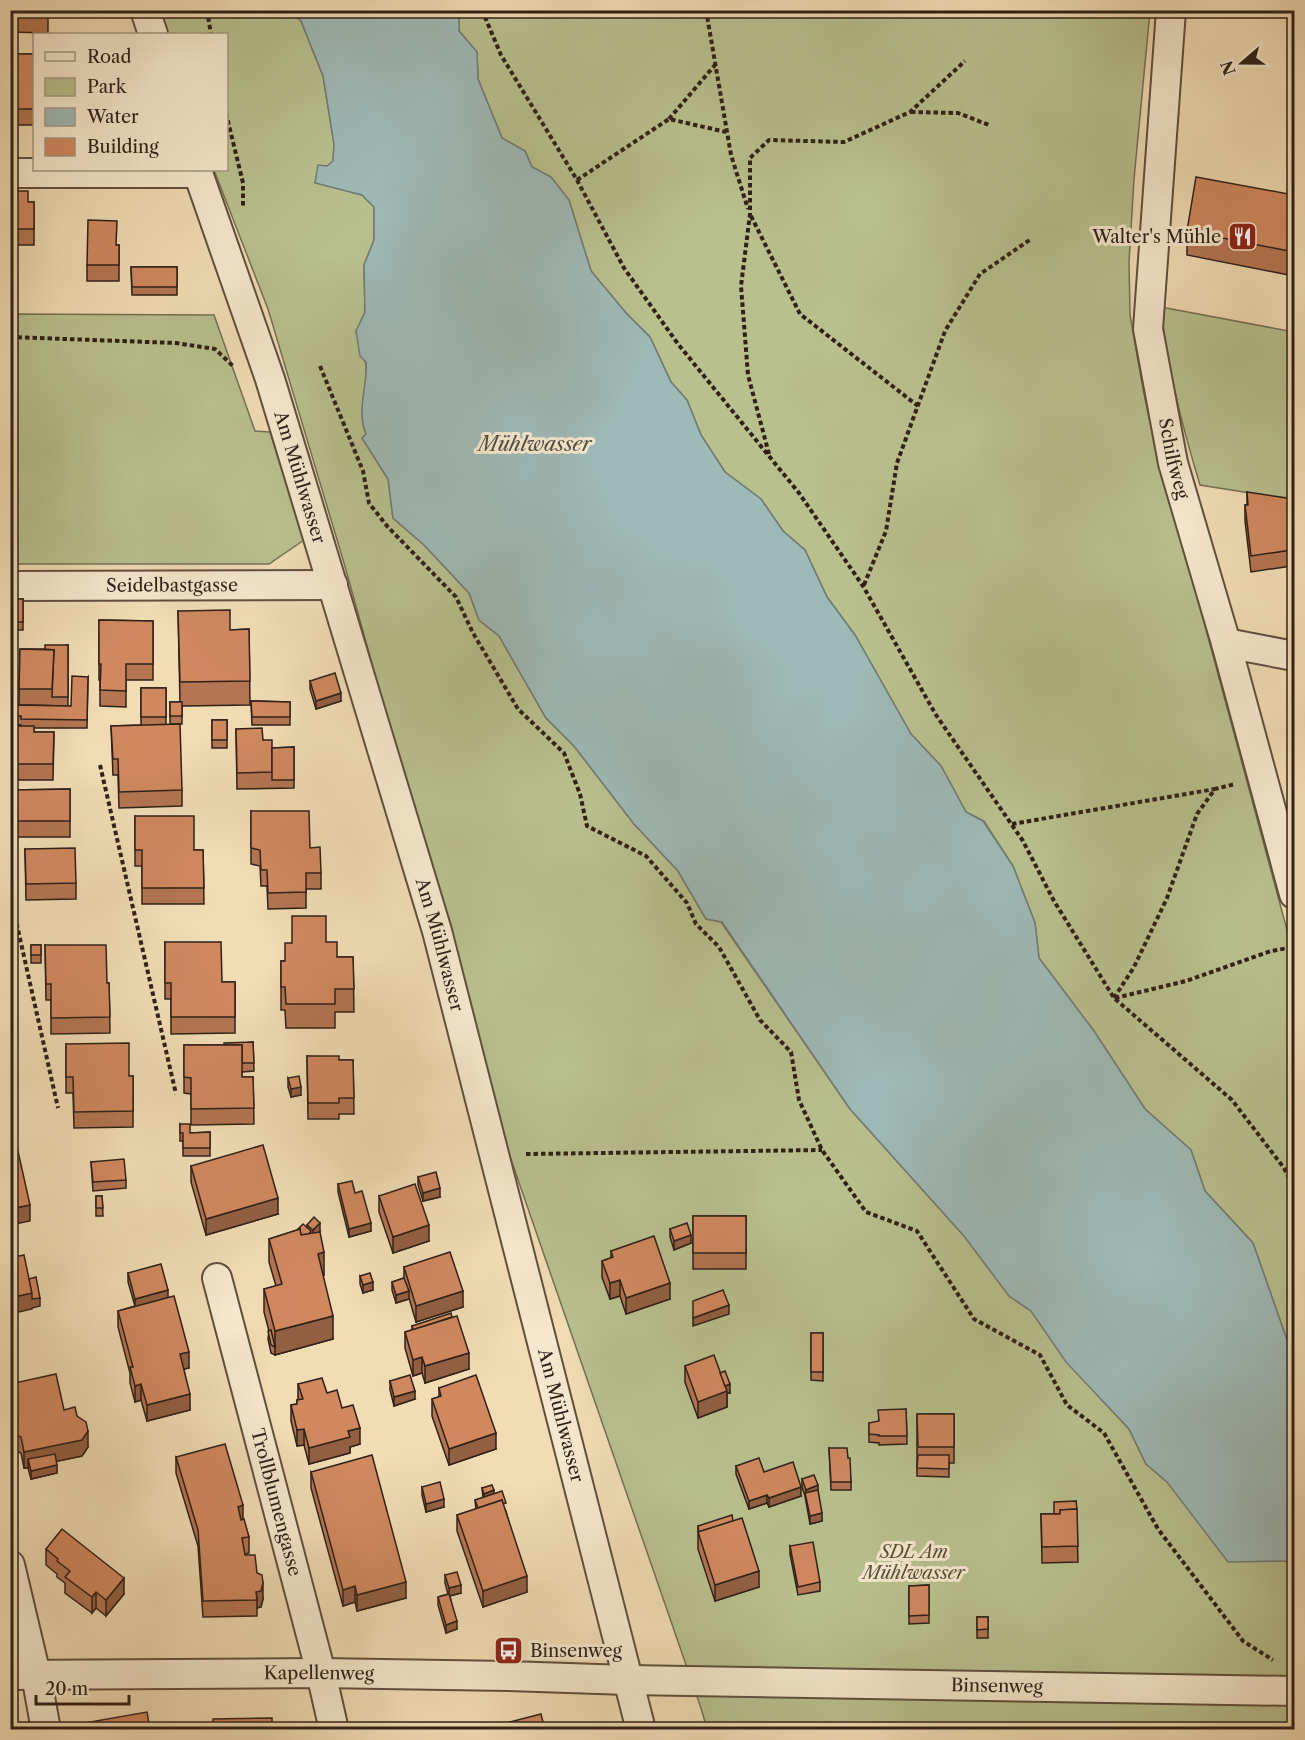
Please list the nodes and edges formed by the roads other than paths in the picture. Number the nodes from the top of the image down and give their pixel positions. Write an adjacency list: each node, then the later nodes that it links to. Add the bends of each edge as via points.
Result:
1 (145, 10): 3 (street)
2 (1171, 10): 8 (street, Schilfweg, via 1148,330 1173,463)
3 (153, 33)
4 (197, 171): 5 (street); 6 (street, Am Mühlwasser, via 270,379)
5 (10, 173)
6 (333, 585): 7 (street, Seidelbastgasse); 15 (street, Am Mühlwasser, via 436,931)
7 (10, 586)
8 (1226, 643): 9 (street); 10 (street, Schilfweg)
9 (1294, 656)
10 (1294, 894)
11 (217, 1278): 13 (street, Trollblumengasse)
12 (10, 1565): 14 (street)
13 (321, 1673): 14 (street, Kapellenweg); 15 (street, Kapellenweg); 18 (street, Trollblumengasse)
14 (23, 1675): 17 (street)
15 (628, 1680): 16 (street, Binsenweg); 19 (street, Am Mühlwasser)
16 (1294, 1691)
17 (46, 1730)
18 (334, 1730)
19 (641, 1730)

